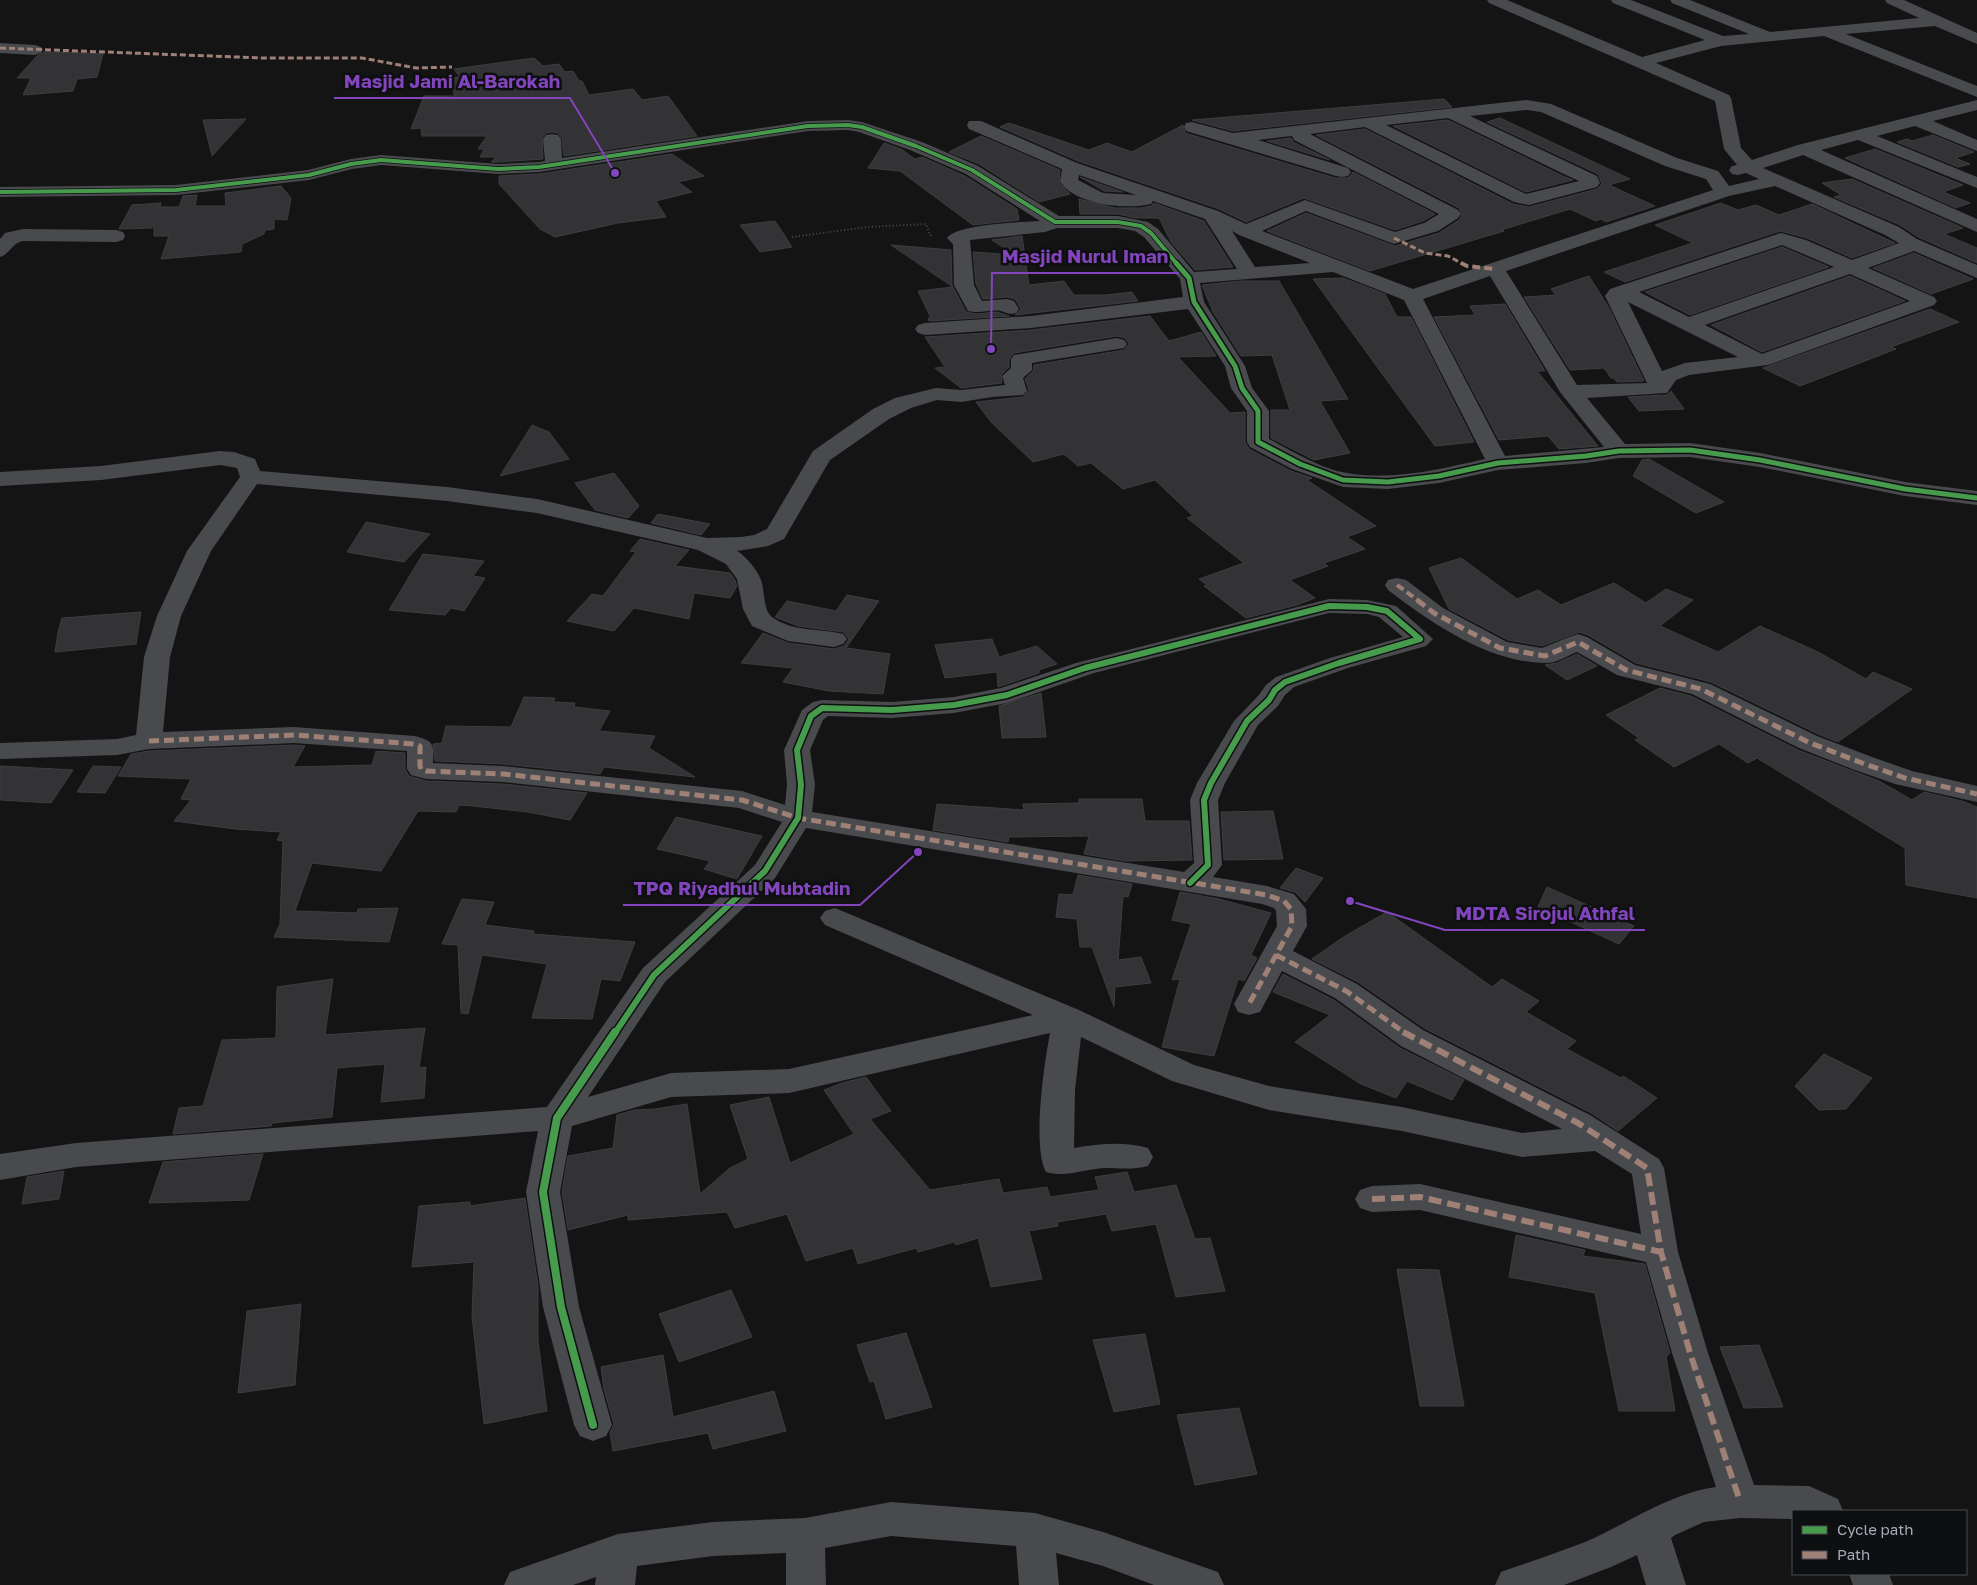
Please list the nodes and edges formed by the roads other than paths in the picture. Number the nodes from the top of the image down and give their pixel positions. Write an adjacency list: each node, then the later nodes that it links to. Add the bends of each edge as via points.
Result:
1 (1494, 0): 12 (street)
2 (1618, 0): 9 (street)
3 (1677, 0): 7 (street)
4 (1892, 0): 5 (street)
5 (1936, 21): 6 (street); 8 (street)
6 (1825, 31): 7 (street); 13 (street)
7 (1768, 36): 9 (street)
8 (1977, 39)
9 (1721, 42): 12 (street)
10 (0, 48): 11 (street)
11 (35, 50)
12 (1641, 62): 26 (street, via 1722,98 1733,149)
13 (1975, 103): 15 (street)
14 (1452, 114): 16 (street); 16 (street, via 1591,180 1591,183 1530,200 1520,198); 27 (street, via 1528,105 1545,108 1671,162)
15 (1916, 120): 20 (street); 23 (street)
16 (1367, 122): 19 (street)
17 (975, 125): 33 (street, via 1071,167)
18 (1192, 127): 21 (street)
19 (1304, 130): 21 (street); 30 (street, via 1300,136)
20 (1860, 134): 24 (street); 29 (street)
21 (1233, 138): 30 (street)
22 (552, 140): 25 (street)
23 (1977, 146)
24 (1804, 149): 26 (street); 35 (street)
25 (554, 165): 31 (street, via 498,169 381,160 302,176 176,190); 34 (street, via 808,126 848,125 879,132 954,161)
26 (1749, 168): 27 (street); 28 (street)
27 (1712, 175): 32 (street)
28 (1775, 181): 32 (street); 38 (street, via 1892,231)
29 (1977, 183)
30 (1404, 189): 36 (street, via 1452,214 1431,227 1394,238 1305,205)
31 (0, 192)
32 (1724, 192): 42 (street)
33 (1212, 215): 36 (street); 44 (street)
34 (1055, 222): 45 (street, via 1113,221 1141,226 1151,233); 49 (street, via 1045,226 976,232 956,238 962,242 964,285 975,307 1007,305)
35 (1977, 226)
36 (1246, 231): 40 (street)
37 (116, 236): 39 (street, via 23,235 12,237)
38 (1909, 242): 41 (street, via 1907,247); 43 (street)
39 (0, 252)
40 (1339, 266): 44 (street); 47 (street)
41 (1852, 268): 46 (street, via 1781,239); 50 (street); 53 (street, via 1927,301)
42 (1494, 269): 47 (street); 55 (street)
43 (1977, 272)
44 (1249, 273): 45 (street)
45 (1189, 278): 48 (street)
46 (1623, 292): 50 (street); 54 (street, via 1615,296)
47 (1412, 296): 57 (street)
48 (1194, 302): 49 (street); 57 (street, via 1258,411 1258,442 1300,464 1343,480 1388,482 1439,476)
49 (1018, 323): 51 (street)
50 (1690, 324): 53 (street)
51 (925, 329)
52 (1117, 344): 61 (street, via 1021,359 1022,370 1012,376 1016,391 961,396 936,394 903,403 860,426 821,456 776,534 741,544)
53 (1761, 361): 54 (street, via 1685,369 1669,376)
54 (1660, 389): 55 (street)
55 (1571, 392): 56 (street)
56 (1618, 451): 57 (street); 60 (street, via 1690,450 1760,460 1905,489)
57 (1498, 463)
58 (251, 477): 59 (street, via 247,464 220,458 101,473); 61 (street, via 447,494 537,506); 64 (street, via 199,551 169,616 157,657)
59 (0, 479)
60 (1977, 498)
61 (706, 545): 63 (street, via 734,559 749,579 755,610 761,621 788,634)
62 (1397, 585): 66 (street, via 1434,613 1500,648 1545,656 1578,642 1626,670 1701,690 1808,742 1862,764 1905,778)
63 (834, 639)
64 (149, 740): 65 (street, via 117,746); 67 (street, via 294,736 415,744 421,750 419,766 426,771 503,774 742,800)
65 (0, 751)
66 (1977, 794)
67 (798, 818): 68 (street); 68 (street, via 801,785 797,750 811,716 822,708 892,710 954,705 1008,695 1085,668 1328,606 1387,611 1420,639 1285,682 1247,721 1204,800 1208,864); 73 (street, via 765,871 654,975)
68 (1190, 883): 70 (street, via 1267,895 1284,901 1291,909 1292,926)
69 (835, 918): 72 (street)
70 (1276, 954): 71 (street); 74 (street, via 1346,991 1412,1038 1578,1123)
71 (1249, 1004)
72 (1068, 1018): 73 (street, via 789,1080 671,1085); 74 (street, via 1183,1073 1269,1098 1402,1119 1522,1144); 75 (street, via 1058,1075 1055,1124 1058,1163 1104,1156)
73 (557, 1118): 76 (street, via 76,1155); 79 (street, via 543,1192 560,1307)
74 (1601, 1138): 78 (street, via 1647,1168)
75 (1136, 1157)
76 (0, 1167)
77 (1372, 1199): 78 (street, via 1420,1197)
78 (1661, 1252): 80 (street, via 1690,1353)
79 (593, 1425)
80 (1740, 1501): 81 (street, via 1809,1503); 83 (street, via 1701,1506)
81 (1822, 1510)
82 (1035, 1530): 84 (street, via 891,1519); 88 (street); 89 (street, via 1103,1549)
83 (1649, 1531): 90 (street, via 1598,1555); 91 (street)
84 (805, 1535): 85 (street, via 713,1539); 87 (street)
85 (616, 1568): 86 (street)
86 (524, 1585)
87 (806, 1585)
88 (1039, 1585)
89 (1204, 1585)
90 (1515, 1585)
91 (1666, 1585)

